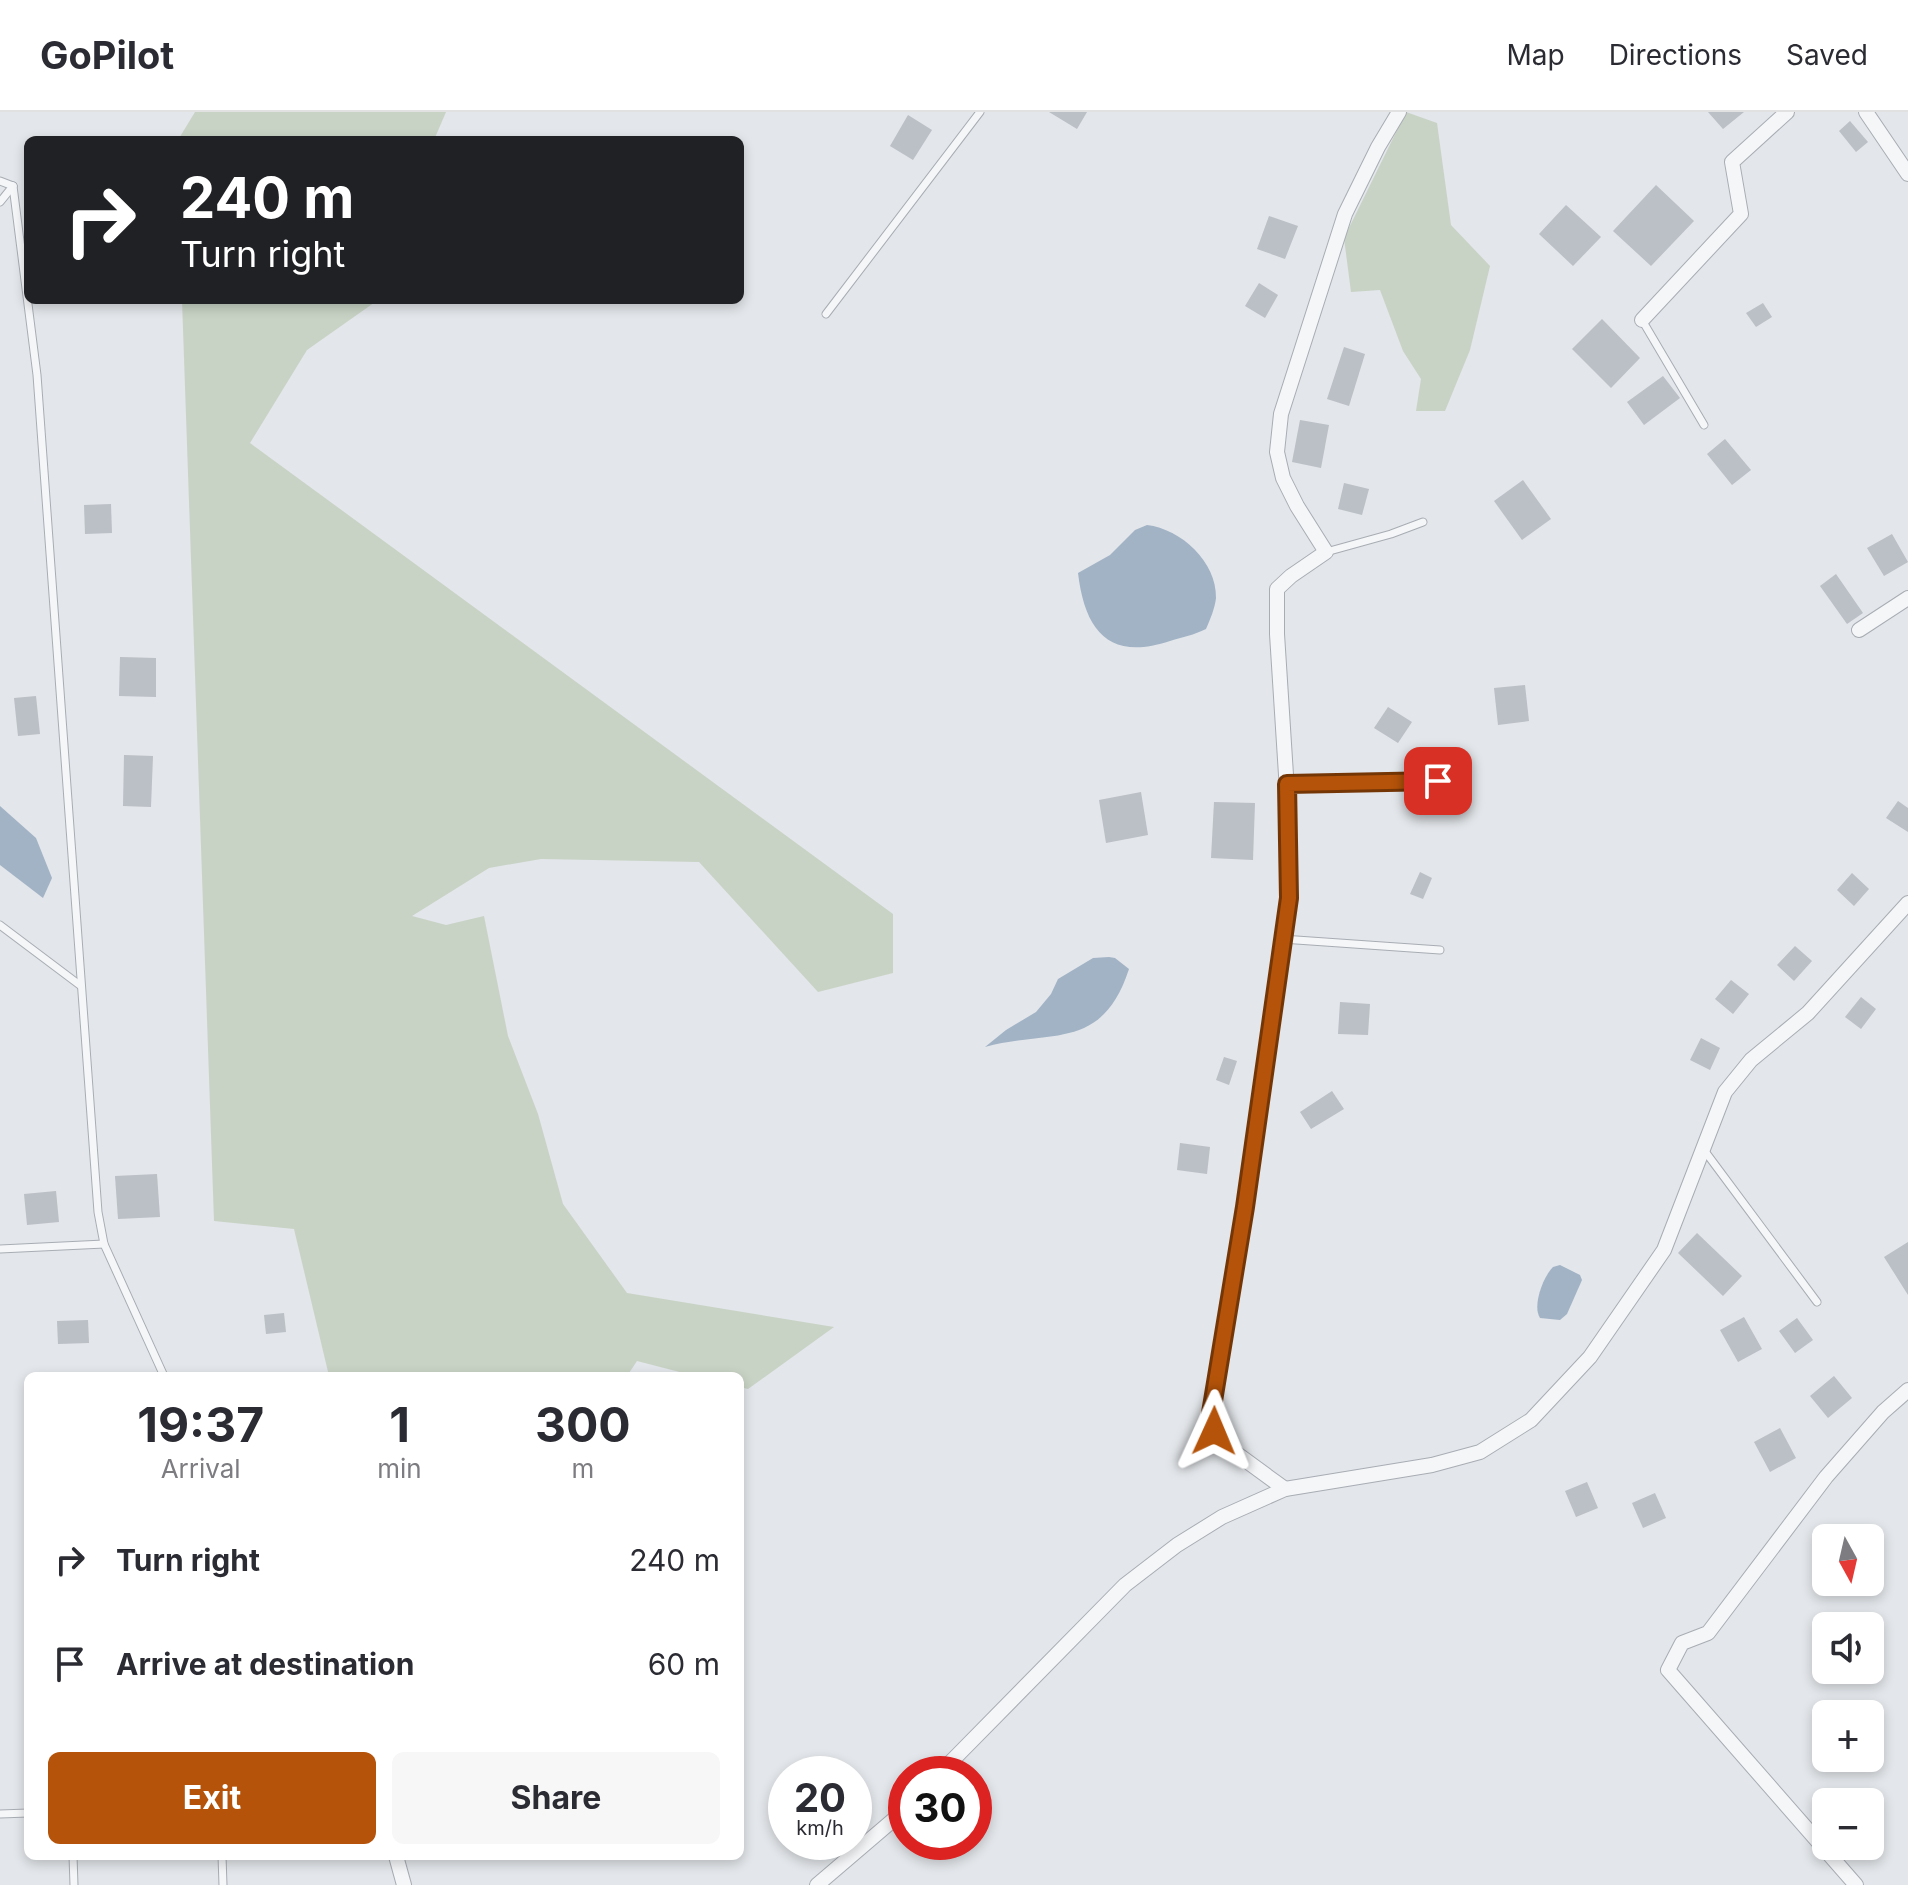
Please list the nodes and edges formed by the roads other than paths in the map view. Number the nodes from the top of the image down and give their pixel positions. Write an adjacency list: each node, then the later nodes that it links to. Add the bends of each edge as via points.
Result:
1 (980, 112): 11 (lane)
2 (1399, 112): 15 (street, via 1345,214 1281,414 1277,452 1283,478)
3 (1787, 112): 12 (street, via 1732,162 1741,214)
4 (1866, 112): 5 (street)
5 (1908, 174)
6 (0, 181): 7 (lane)
7 (13, 186): 8 (lane); 9 (lane)
8 (0, 202)
9 (24, 273)
10 (28, 304): 24 (lane)
11 (826, 314)
12 (1642, 320): 13 (lane)
13 (1704, 425)
14 (1423, 522): 15 (lane)
15 (1326, 552): 19 (street, via 1277,589)
16 (1908, 598): 17 (street)
17 (1859, 630)
18 (1438, 781): 19 (lane)
19 (1287, 784): 22 (street, via 1289,898)
20 (1908, 903): 25 (street, via 1808,1013 1751,1060 1725,1092)
21 (0, 925): 24 (lane)
22 (1282, 939): 23 (lane); 31 (street, via 1211,1413 1222,1443)
23 (1440, 950)
24 (81, 986): 26 (lane)
25 (1703, 1148): 28 (lane); 31 (street, via 1664,1250 1590,1357 1531,1420 1480,1452)
26 (104, 1244): 27 (lane); 29 (lane)
27 (0, 1249)
28 (1817, 1302)
29 (162, 1372)
30 (1908, 1390): 43 (street, via 1826,1477 1717,1623 1708,1633 1682,1643 1668,1670)
31 (1285, 1489): 32 (street, via 1222,1517 1125,1585)
32 (957, 1756)
33 (24, 1813): 34 (lane)
34 (0, 1814)
35 (888, 1824): 42 (street)
36 (73, 1860): 39 (lane)
37 (222, 1860): 40 (lane)
38 (397, 1860): 41 (street)
39 (74, 1885)
40 (223, 1885)
41 (404, 1885)
42 (817, 1885)
43 (1856, 1885)

